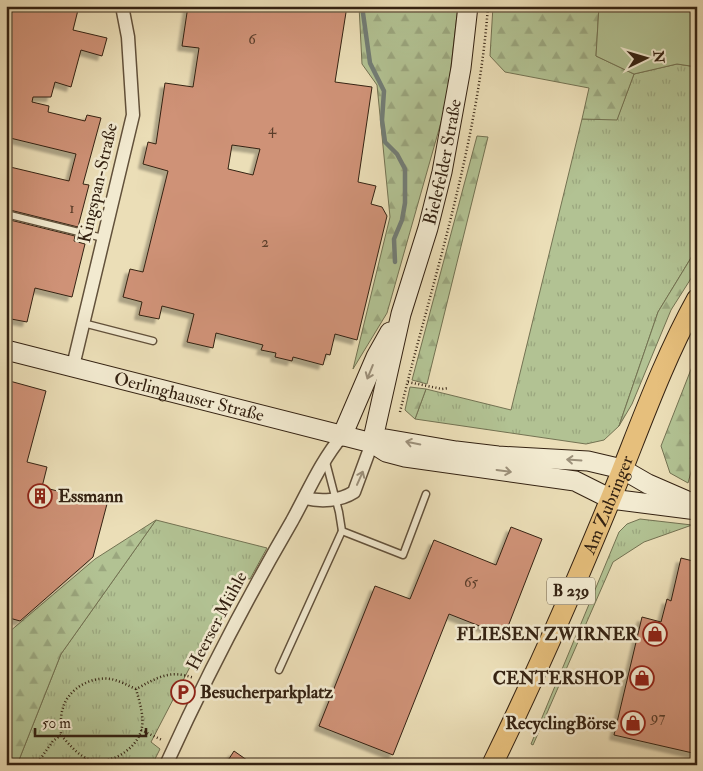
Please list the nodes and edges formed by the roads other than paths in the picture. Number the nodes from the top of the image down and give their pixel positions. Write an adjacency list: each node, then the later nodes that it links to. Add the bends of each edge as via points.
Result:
1 (122, 6): 4 (street, Kingspan-Straße, via 128,37 132,115)
2 (468, 6): 6 (main road, Bielefelder Straße, via 461,68 442,172)
3 (6, 214): 4 (lane)
4 (103, 238): 7 (street, Kingspan-Straße)
5 (697, 299): 14 (main road, Am Zubringer / B 239)
6 (401, 314): 11 (main road, Bielefelder Straße, one-way to 11, via 376,357); 12 (main road, Bielefelder Straße)
7 (83, 323): 8 (lane); 10 (street, Kingspan-Straße)
8 (153, 340)
9 (6, 350): 10 (main road, Oerlinghauser Straße)
10 (73, 366): 11 (main road, Oerlinghauser Straße)
11 (342, 436): 12 (main road, Oerlinghauser Straße); 13 (street, Heerser Mühle)
12 (372, 443): 14 (main road, Oerlinghauser Straße, one-way to 12, via 588,461 456,451 386,438); 17 (street, one-way to 12, via 354,492); 18 (main road, Oerlinghauser Straße, one-way to 18, via 386,452 405,457 575,481)
13 (324, 459): 16 (street, Heerser Mühle); 17 (lane)
14 (622, 469): 18 (main road, Am Zubringer / B 239); 19 (main road, Oerlinghauser Straße)
15 (426, 494): 21 (lane, via 403,555)
16 (305, 498): 17 (street); 23 (street, Heerser Mühle, via 248,597)
17 (336, 499): 21 (lane)
18 (611, 499): 20 (main road, Oerlinghauser Straße); 24 (main road, Am Zubringer / B 239, via 525,698)
19 (697, 506)
20 (697, 510)
21 (342, 532): 22 (lane)
22 (279, 670)
23 (166, 765)
24 (492, 765)

